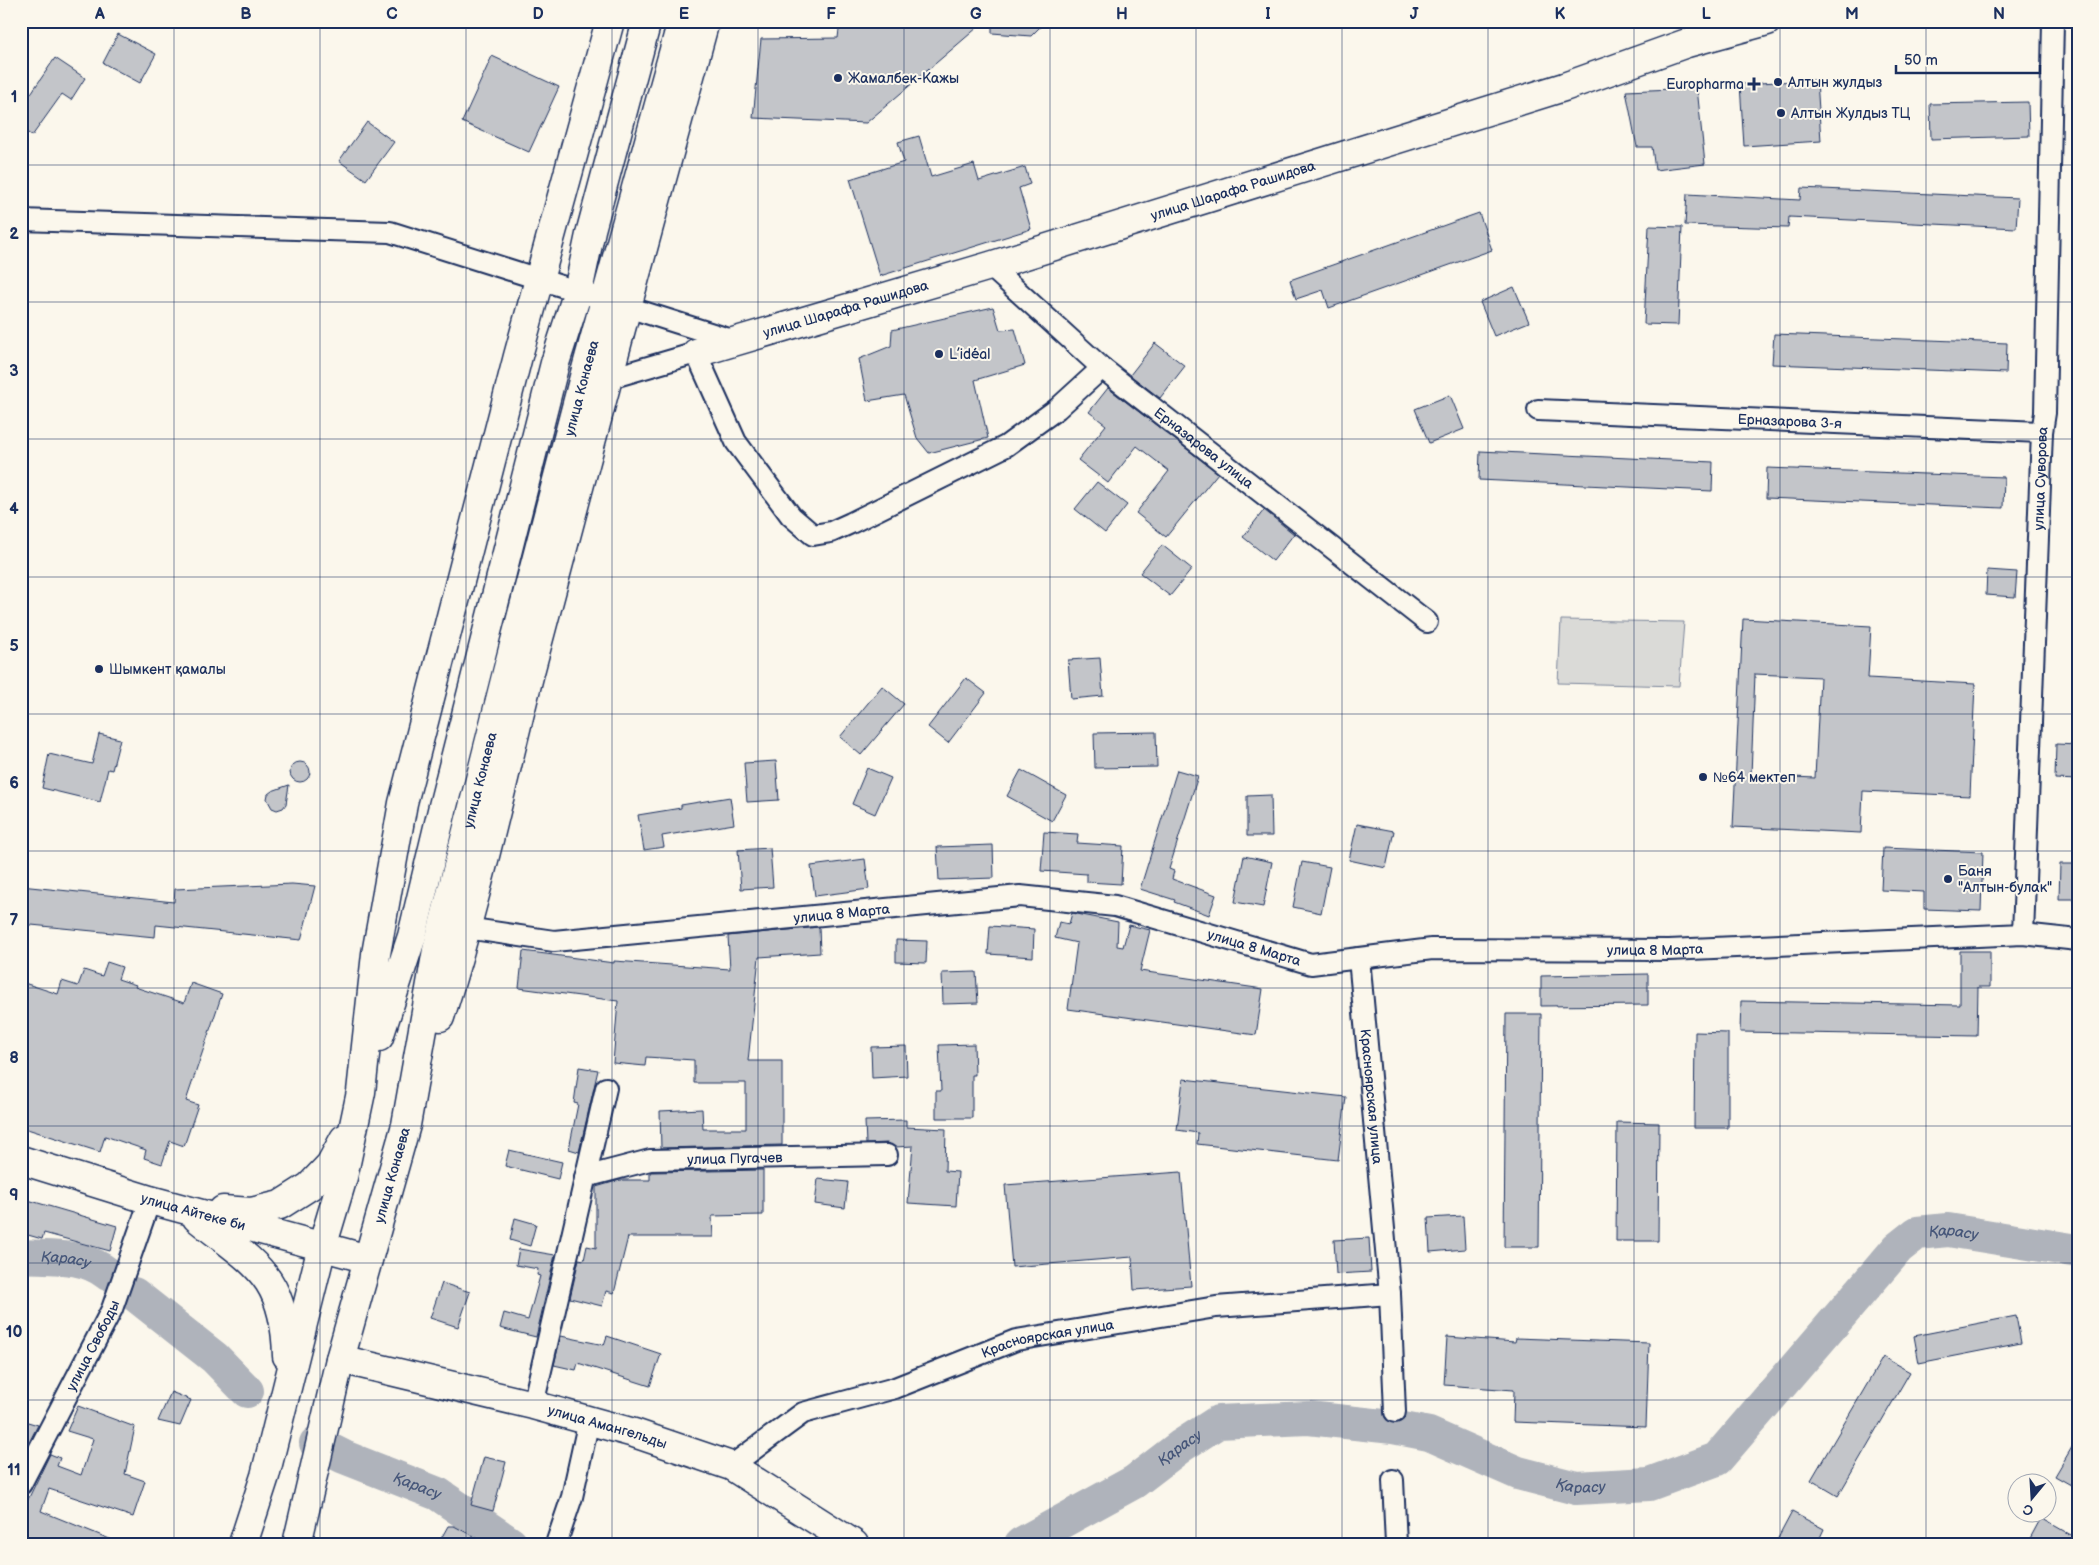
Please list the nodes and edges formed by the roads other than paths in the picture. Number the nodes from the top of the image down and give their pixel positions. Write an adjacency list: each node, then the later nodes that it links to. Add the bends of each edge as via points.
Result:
1 (610, 21): 9 (main road, улица Конаева)
2 (647, 21): 10 (main road, улица Конаева, via 591,230)
3 (682, 21): 11 (main road, улица Конаева)
4 (705, 21): 11 (main road)
5 (1766, 21): 8 (main road, улица Шарафа Рашидова, via 1687,42 1564,87)
6 (2053, 21): 17 (street, улица Суворова)
7 (21, 220): 9 (street, via 390,232)
8 (990, 266): 12 (main road, улица Шарафа Рашидова); 14 (street, Ерназарова улица)
9 (539, 278): 10 (street); 24 (main road, улица Конаева, via 403,803 376,954)
10 (578, 291): 11 (street); 24 (main road, улица Конаева, via 555,363 412,936)
11 (616, 302): 12 (street); 15 (main road); 25 (main road, улица Конаева, via 508,668 437,950)
12 (735, 341): 13 (main road, улица Шарафа Рашидова)
13 (696, 353): 14 (street, via 736,442 791,516 813,535 831,532 851,523 1006,446 1057,409); 15 (street)
14 (1102, 368): 18 (street, Ерназарова улица)
15 (607, 379): 19 (main road)
16 (1538, 410): 17 (street, Ерназарова 3-я)
17 (2042, 432): 20 (street, улица Суворова)
18 (1427, 622)
19 (466, 928): 22 (street, улица 8 Марта, via 554,941 1020,896 1115,906 1311,964); 25 (main road)
20 (2022, 934): 21 (street, улица 8 Марта); 22 (street, улица 8 Марта, via 1688,949 1432,949)
21 (2078, 940)
22 (1359, 958): 33 (street, Красноярская улица)
23 (606, 1088): 28 (street)
24 (358, 1105): 30 (main road, via 330,1165 310,1186 280,1205 251,1212); 31 (main road, улица Конаева, via 343,1177)
25 (406, 1125): 32 (main road, улица Конаева)
26 (888, 1155): 28 (street, улица Пугачев, via 650,1160)
27 (21, 1160): 29 (main road, улица Айтеке би)
28 (585, 1177): 36 (street)
29 (150, 1200): 30 (main road, улица Айтеке би); 41 (street, улица Свободы, via 112,1309)
30 (186, 1209): 31 (main road, улица Айтеке би); 35 (main road, via 238,1248 261,1270 275,1291 285,1319)
31 (322, 1247): 32 (main road, улица Айтеке би); 35 (main road, улица Конаева)
32 (368, 1259): 34 (main road, улица Конаева)
33 (1390, 1294): 37 (street, Красноярская улица); 39 (street, Красноярская улица, via 1216,1307 1016,1340 895,1388 803,1413)
34 (340, 1359): 36 (main road, улица Амангельды); 43 (main road, улица Конаева)
35 (288, 1384): 42 (main road, улица Конаева, via 265,1476)
36 (533, 1405): 38 (main road, улица Амангельды)
37 (1395, 1412)
38 (589, 1420): 39 (main road, улица Амангельды); 44 (street, via 572,1496)
39 (731, 1466): 45 (main road, улица Амангельды)
40 (1393, 1480): 46 (street)
41 (21, 1484)
42 (243, 1544)
43 (297, 1544)
44 (556, 1544)
45 (854, 1544)
46 (1396, 1544)

